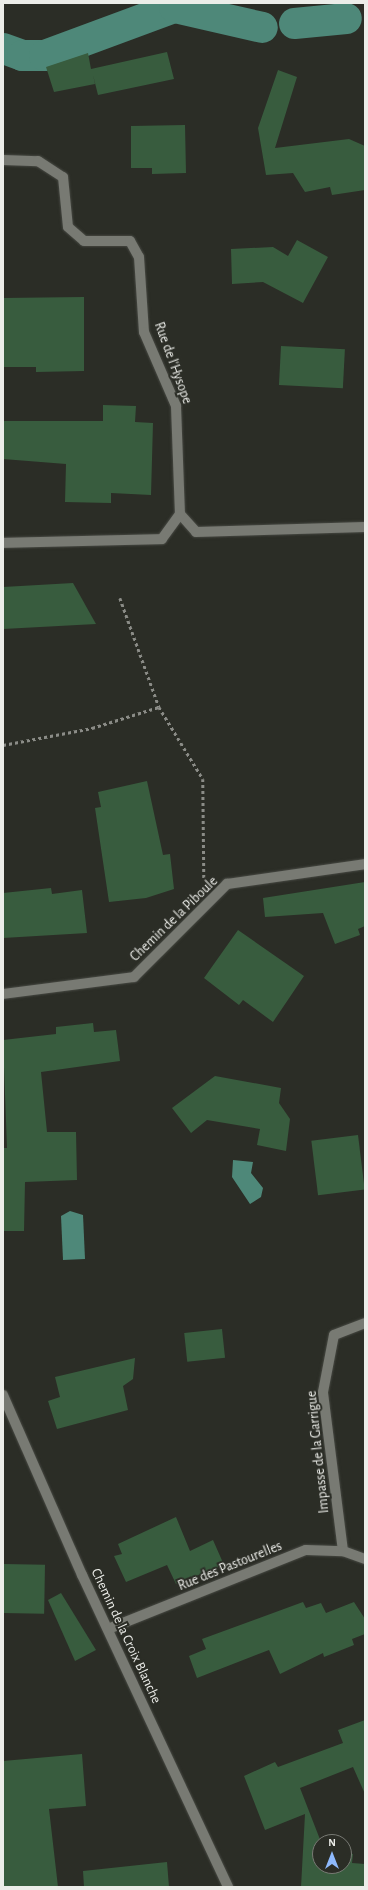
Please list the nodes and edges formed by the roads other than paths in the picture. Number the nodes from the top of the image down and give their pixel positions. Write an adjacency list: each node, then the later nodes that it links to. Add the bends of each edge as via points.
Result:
1 (3, 160): 2 (street, Rue de l'Hysope, via 38,161 63,177 68,227 84,241 130,241 139,257 144,332 176,406)
2 (180, 514): 3 (street, via 196,532); 4 (street, via 162,539)
3 (365, 527)
4 (3, 543)
5 (365, 864): 6 (street, Chemin de la Piboule, via 227,884 134,977)
6 (3, 994)
7 (365, 1323): 9 (street, Impasse de la Garrigue, via 334,1336 323,1392)
8 (3, 1395): 11 (street, Chemin de la Croix Blanche)
9 (343, 1551): 10 (street, Rue des Pastourelles); 11 (street, Rue des Pastourelles, via 306,1550)
10 (365, 1559)
11 (108, 1629): 12 (street, Chemin de la Croix Blanche)
12 (228, 1887)

